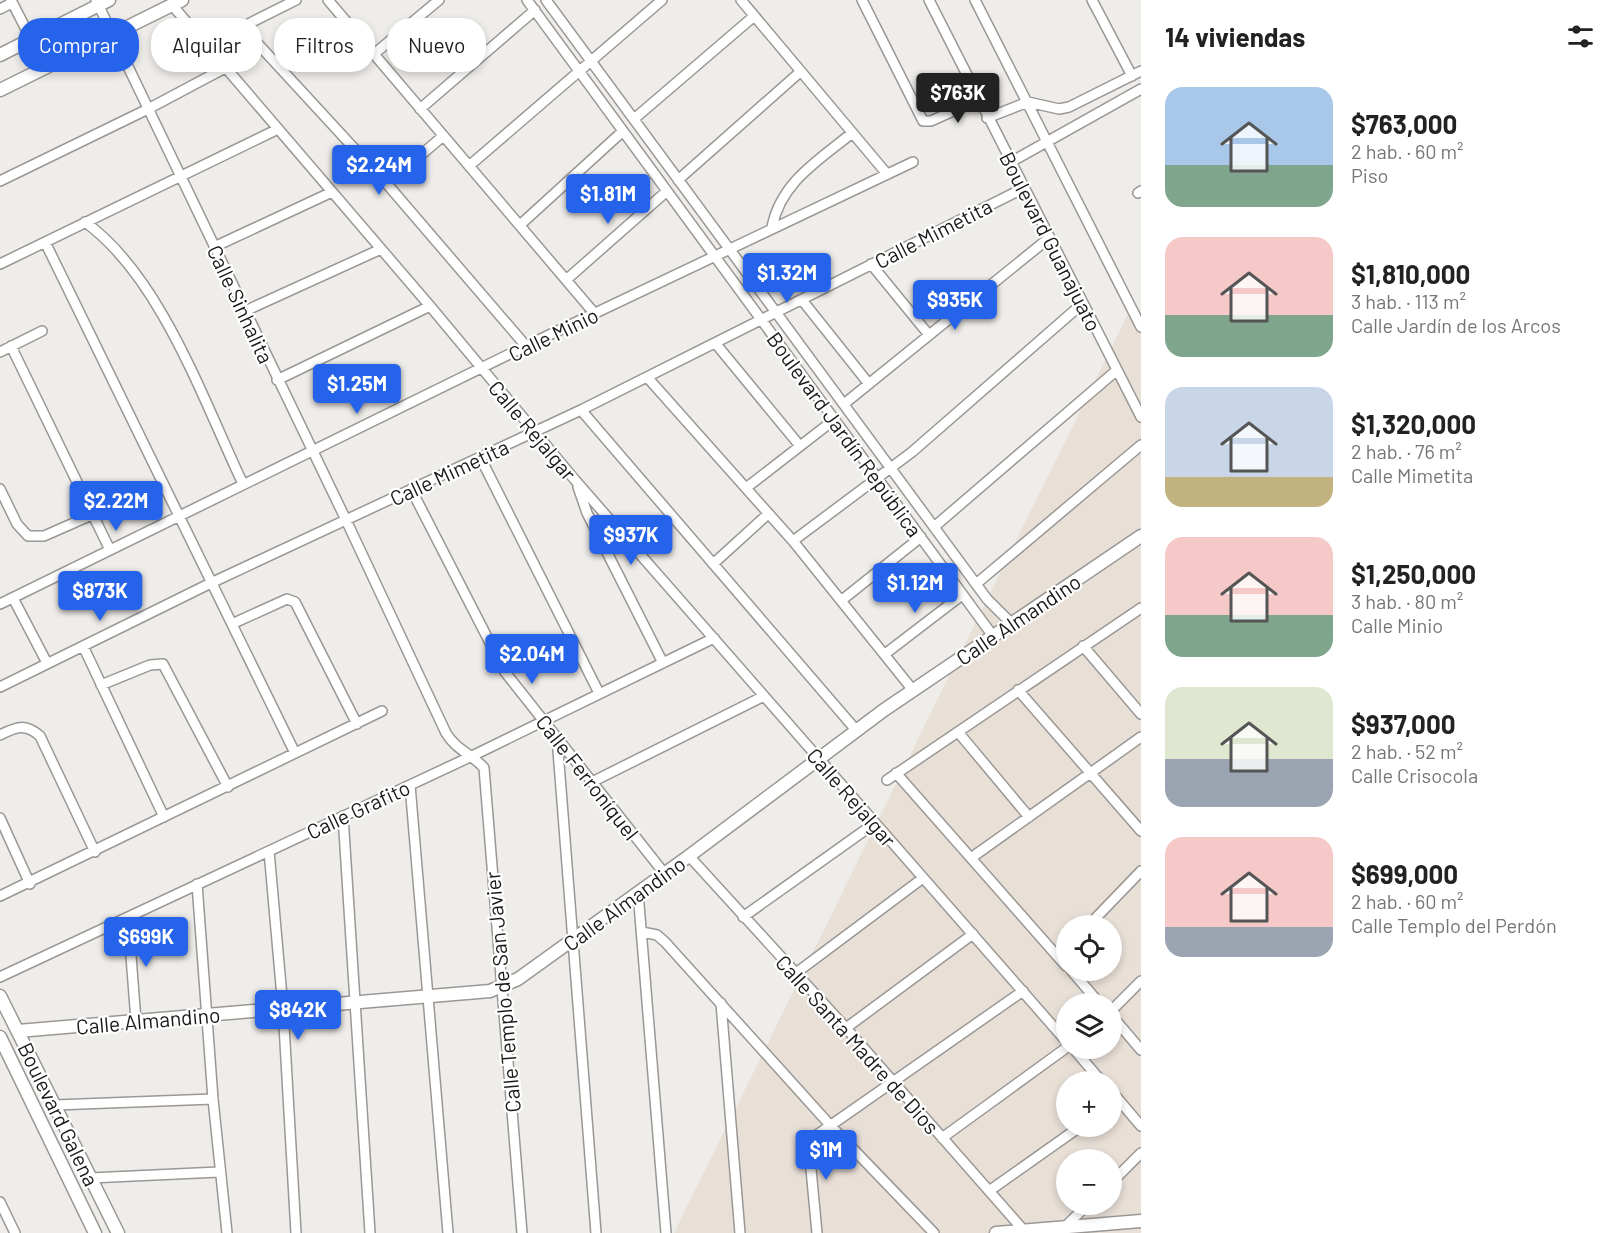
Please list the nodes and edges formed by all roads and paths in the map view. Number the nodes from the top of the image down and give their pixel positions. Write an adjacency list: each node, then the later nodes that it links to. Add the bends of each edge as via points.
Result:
1 (296, 0): 57 (street, via 250,24 247,32)
2 (328, 0): 23 (street)
3 (439, 0): 15 (street)
4 (527, 0): 17 (street, Boulevard Jardín República)
5 (547, 0): 29 (street, Boulevard Jardín República)
6 (662, 0): 29 (street)
7 (741, 0): 18 (street)
8 (862, 0): 39 (street, via 923,121 931,122)
9 (929, 0): 39 (street, Boulevard Guanajuato)
10 (975, 0): 40 (street, Boulevard Guanajuato)
11 (1092, 0): 36 (street)
12 (11, 2): 16 (street); 19 (street)
13 (101, 2): 20 (street); 21 (street, Calle Sinhalita)
14 (177, 2): 22 (street, Calle Rejalgar); 24 (street)
15 (426, 4): 26 (street)
16 (0, 9)
17 (535, 10): 34 (street, Boulevard Jardín República); 42 (street)
18 (753, 17): 35 (street); 44 (street)
19 (20, 18)
20 (71, 18)
21 (106, 18)
22 (189, 18)
23 (343, 18)
24 (139, 20)
25 (18, 46): 27 (street)
26 (375, 53)
27 (0, 55)
28 (375, 55): 42 (street)
29 (591, 62): 34 (street); 44 (street, Boulevard Jardín República)
30 (36, 72): 37 (street)
31 (130, 72): 41 (street, Calle Sinhalita)
32 (217, 72): 41 (street)
33 (228, 72): 45 (street, Calle Rejalgar)
34 (580, 72): 46 (street, Boulevard Jardín República); 52 (street)
35 (800, 72): 47 (street); 55 (street)
36 (1137, 73): 40 (street, via 1069,107 1059,109)
37 (0, 90)
38 (1141, 90): 49 (street)
39 (978, 100): 43 (street, Boulevard Guanajuato)
40 (1028, 102): 43 (street); 49 (street, Boulevard Guanajuato)
41 (148, 109): 54 (street, Calle Sinhalita); 56 (street)
42 (420, 109): 48 (street)
43 (987, 118): 51 (street, Boulevard Guanajuato)
44 (634, 119): 55 (street, Boulevard Jardín República)
45 (278, 129): 54 (street); 60 (street, Calle Rejalgar)
46 (623, 131): 59 (street, Boulevard Jardín República); 62 (street)
47 (852, 133): 53 (street); 63 (street, via 789,186)
48 (444, 136): 52 (street); 57 (street)
49 (1047, 141): 51 (street); 80 (street, Boulevard Guanajuato)
50 (913, 162): 53 (street, Calle Minio)
51 (1011, 162): 58 (street, Boulevard Guanajuato)
52 (469, 166): 62 (street)
53 (887, 174): 63 (street, Calle Minio)
54 (180, 177): 61 (street); 66 (street, Calle Sinhalita)
55 (678, 180): 67 (street, Boulevard Jardín República)
56 (0, 181)
57 (387, 184): 85 (street)
58 (1024, 188): 64 (street, Boulevard Guanajuato); 71 (street, Calle Mimetita)
59 (667, 191): 69 (street, Boulevard Jardín República); 72 (street)
60 (332, 192): 66 (street); 68 (street, Calle Rejalgar)
61 (85, 222): 65 (street); 104 (street, via 111,245 150,292)
62 (519, 225): 72 (street)
63 (772, 227): 67 (street, Calle Minio)
64 (1049, 238): 74 (street, Boulevard Guanajuato); 82 (street)
65 (45, 242): 70 (street); 110 (street)
66 (214, 247): 76 (street, Calle Sinhalita)
67 (729, 248): 69 (street, Calle Minio); 77 (street, Boulevard Jardín República)
68 (381, 249): 75 (street, Calle Rejalgar); 76 (street)
69 (714, 255): 78 (street, Calle Minio); 79 (street, Boulevard Jardín República)
70 (0, 264)
71 (871, 264): 73 (street, Calle Mimetita); 82 (street)
72 (566, 280): 78 (street)
73 (802, 300): 77 (street, Calle Mimetita); 91 (street)
74 (1083, 303): 88 (street, Boulevard Guanajuato); 101 (street)
75 (430, 306): 87 (street, Calle Rejalgar); 90 (street)
76 (245, 311): 90 (street, Calle Sinhalita)
77 (777, 313): 79 (street, Calle Mimetita); 92 (street, Boulevard Jardín República)
78 (595, 314): 85 (street, Calle Minio)
79 (762, 321): 83 (street, Calle Mimetita); 95 (street, Boulevard Jardín República)
80 (1141, 327)
81 (42, 331): 84 (street)
82 (929, 335): 91 (street)
83 (716, 344): 89 (street, Calle Mimetita); 98 (street)
84 (11, 346): 86 (street); 108 (street)
85 (526, 346): 87 (street, Calle Minio)
86 (0, 352)
87 (482, 369): 96 (street, Calle Rejalgar); 99 (street, Calle Minio)
88 (1117, 370): 94 (street, Boulevard Guanajuato); 112 (street)
89 (647, 377): 93 (street, Calle Mimetita); 105 (street)
90 (277, 380): 99 (street, Calle Sinhalita)
91 (869, 384): 92 (street)
92 (844, 404): 101 (street, Boulevard Jardín República)
93 (581, 410): 96 (street, Calle Mimetita); 117 (street)
94 (1141, 417)
95 (835, 419): 98 (street); 102 (street, Boulevard Jardín República)
96 (535, 432): 100 (street, Calle Mimetita); 103 (street, Calle Rejalgar)
97 (1141, 445): 119 (street)
98 (800, 446): 105 (street)
99 (312, 453): 104 (street, Calle Minio); 111 (street, Calle Sinhalita)
100 (480, 457): 107 (street, Calle Mimetita); 138 (street)
101 (891, 468): 102 (street); 112 (street, Boulevard Jardín República)
102 (879, 478): 114 (street, Boulevard Jardín República); 115 (street)
103 (575, 480): 128 (street, Calle Rejalgar); 133 (street)
104 (243, 484): 110 (street, Calle Minio)
105 (746, 488): 109 (street)
106 (0, 489): 108 (street, via 17,524 28,536 44,536)
107 (411, 489): 111 (street, Calle Mimetita); 142 (street, Calle Ferroníquel, via 495,655)
108 (94, 514): 116 (street)
109 (768, 514): 115 (street); 117 (street)
110 (178, 516): 116 (street, Calle Minio); 118 (street)
111 (346, 520): 118 (street, Calle Mimetita); 150 (street, Calle Sinhalita, via 446,733 456,747)
112 (934, 527): 119 (street, Boulevard Jardín República)
113 (1141, 536): 125 (street, Calle Almandino)
114 (921, 537): 120 (street, Boulevard Jardín República); 122 (street)
115 (793, 541): 122 (street)
116 (110, 550): 121 (street, Calle Minio)
117 (713, 564): 144 (street)
118 (211, 583): 126 (street); 129 (street, Calle Mimetita)
119 (976, 584): 125 (street, Boulevard Jardín República)
120 (962, 595): 127 (street, Boulevard Jardín República); 131 (street)
121 (13, 598): 123 (street, Calle Minio); 132 (street)
122 (842, 600): 131 (street)
123 (0, 604)
124 (1141, 608): 130 (street)
125 (1011, 623): 127 (street, Calle Almandino)
126 (234, 624): 143 (street, via 286,599 295,602); 149 (street)
127 (993, 636): 136 (street, Calle Almandino)
128 (714, 638): 133 (street, Calle Grafito); 139 (street, Calle Rejalgar)
129 (83, 646): 132 (street, Calle Mimetita); 134 (street)
130 (1083, 646): 137 (street); 141 (street)
131 (885, 654): 136 (street)
132 (47, 663): 135 (street, Calle Mimetita)
133 (663, 663): 138 (street, Calle Grafito)
134 (101, 686): 157 (street, via 150,665 163,664); 161 (street)
135 (0, 687)
136 (912, 689): 144 (street, Calle Almandino)
137 (1018, 690): 145 (street); 153 (street)
138 (599, 693): 142 (street, Calle Grafito)
139 (764, 696): 151 (street, Calle Rejalgar); 155 (street)
140 (382, 711): 143 (street)
141 (1141, 714)
142 (544, 721): 148 (street, Calle Ferroníquel); 150 (street, Calle Grafito)
143 (357, 724): 149 (street)
144 (856, 730): 151 (street, Calle Almandino)
145 (958, 732): 152 (street); 159 (street)
146 (0, 735): 165 (street, via 22,726 40,736)
147 (1141, 737): 153 (street)
148 (557, 738): 155 (street, Calle Ferroníquel); 180 (street)
149 (295, 753): 157 (street)
150 (472, 756): 156 (street, Calle Grafito); 186 (street, Calle Templo de San Javier, via 484,768 486,777)
151 (818, 758): 162 (street, Calle Rejalgar); 166 (street, Calle Almandino)
152 (896, 773): 154 (street); 167 (street)
153 (1090, 774): 159 (street); 163 (street)
154 (887, 780)
155 (592, 783): 169 (street, Calle Ferroníquel)
156 (410, 785): 158 (street, Calle Grafito); 190 (street)
157 (228, 787): 161 (street)
158 (343, 816): 164 (street, Calle Grafito); 192 (street)
159 (1029, 817): 167 (street)
160 (0, 818): 171 (street)
161 (165, 818): 165 (street)
162 (875, 823): 170 (street, Calle Rejalgar); 177 (street)
163 (1141, 831)
164 (269, 851): 172 (street, Calle Grafito); 194 (street)
165 (95, 852): 171 (street)
166 (689, 856): 169 (street, Calle Almandino); 177 (street, Calle Santa Madre de Dios)
167 (971, 858): 181 (street)
168 (1141, 871): 175 (street)
169 (664, 873): 173 (street, Calle Almandino)
170 (923, 878): 179 (street, Calle Rejalgar); 182 (street)
171 (30, 884): 174 (street)
172 (197, 884): 176 (street, Calle Grafito); 195 (street)
173 (638, 892): 178 (street); 180 (street, Calle Almandino)
174 (0, 896)
175 (1099, 915)
176 (128, 917): 183 (street, Calle Grafito); 196 (street)
177 (743, 917): 182 (street, Calle Santa Madre de Dios)
178 (642, 932): 193 (street, via 657,935 665,942); 233 (street)
179 (973, 934): 187 (street, Calle Rejalgar); 197 (street)
180 (572, 939): 186 (street, Calle Almandino); 232 (street)
181 (1056, 954)
182 (796, 973): 197 (street, Calle Santa Madre de Dios)
183 (0, 977)
184 (1080, 981): 188 (street)
185 (1141, 981): 191 (street)
186 (501, 988): 190 (street, Calle Almandino); 231 (street, Calle Templo de San Javier)
187 (1023, 991): 199 (street, Calle Rejalgar); 206 (street)
188 (1091, 993)
189 (0, 996): 200 (street, Boulevard Galena)
190 (428, 997): 192 (street, Calle Almandino); 230 (street)
191 (1122, 1000)
192 (356, 1003): 194 (street, Calle Almandino); 229 (street)
193 (721, 1003): 210 (street); 234 (street)
194 (283, 1008): 195 (street, Calle Almandino); 228 (street)
195 (207, 1015): 196 (street, Calle Almandino); 207 (street)
196 (136, 1021): 200 (street, Calle Almandino)
197 (846, 1028): 206 (street, Calle Santa Madre de Dios)
198 (1122, 1028): 202 (street)
199 (1056, 1029)
200 (18, 1031): 208 (street, Boulevard Galena)
201 (0, 1037): 225 (street, Boulevard Galena)
202 (1141, 1050)
203 (1056, 1055): 213 (street)
204 (1082, 1059): 205 (street)
205 (1093, 1071)
206 (893, 1082): 210 (street); 213 (street, Calle Santa Madre de Dios)
207 (213, 1099): 208 (street); 215 (street)
208 (55, 1105): 217 (street, Boulevard Galena)
209 (1122, 1107): 211 (street)
210 (830, 1125): 235 (street, via 814,1137 809,1148); 236 (street)
211 (1141, 1126)
212 (1065, 1137): 218 (street)
213 (942, 1138): 218 (street, Calle Santa Madre de Dios)
214 (1141, 1153): 216 (street)
215 (219, 1172): 217 (street); 227 (street)
216 (1122, 1172)
217 (90, 1178): 226 (street, Boulevard Galena)
218 (989, 1191): 223 (street, Calle Santa Madre de Dios)
219 (0, 1202): 224 (street)
220 (1077, 1215): 222 (street)
221 (1141, 1221): 222 (street)
222 (1062, 1230): 223 (street)
223 (1025, 1232): 237 (street)
224 (15, 1233)
225 (95, 1233)
226 (118, 1233)
227 (227, 1233)
228 (296, 1233)
229 (370, 1233)
230 (448, 1233)
231 (522, 1233)
232 (596, 1233)
233 (666, 1233)
234 (740, 1233)
235 (817, 1233)
236 (934, 1233)
237 (996, 1233)

